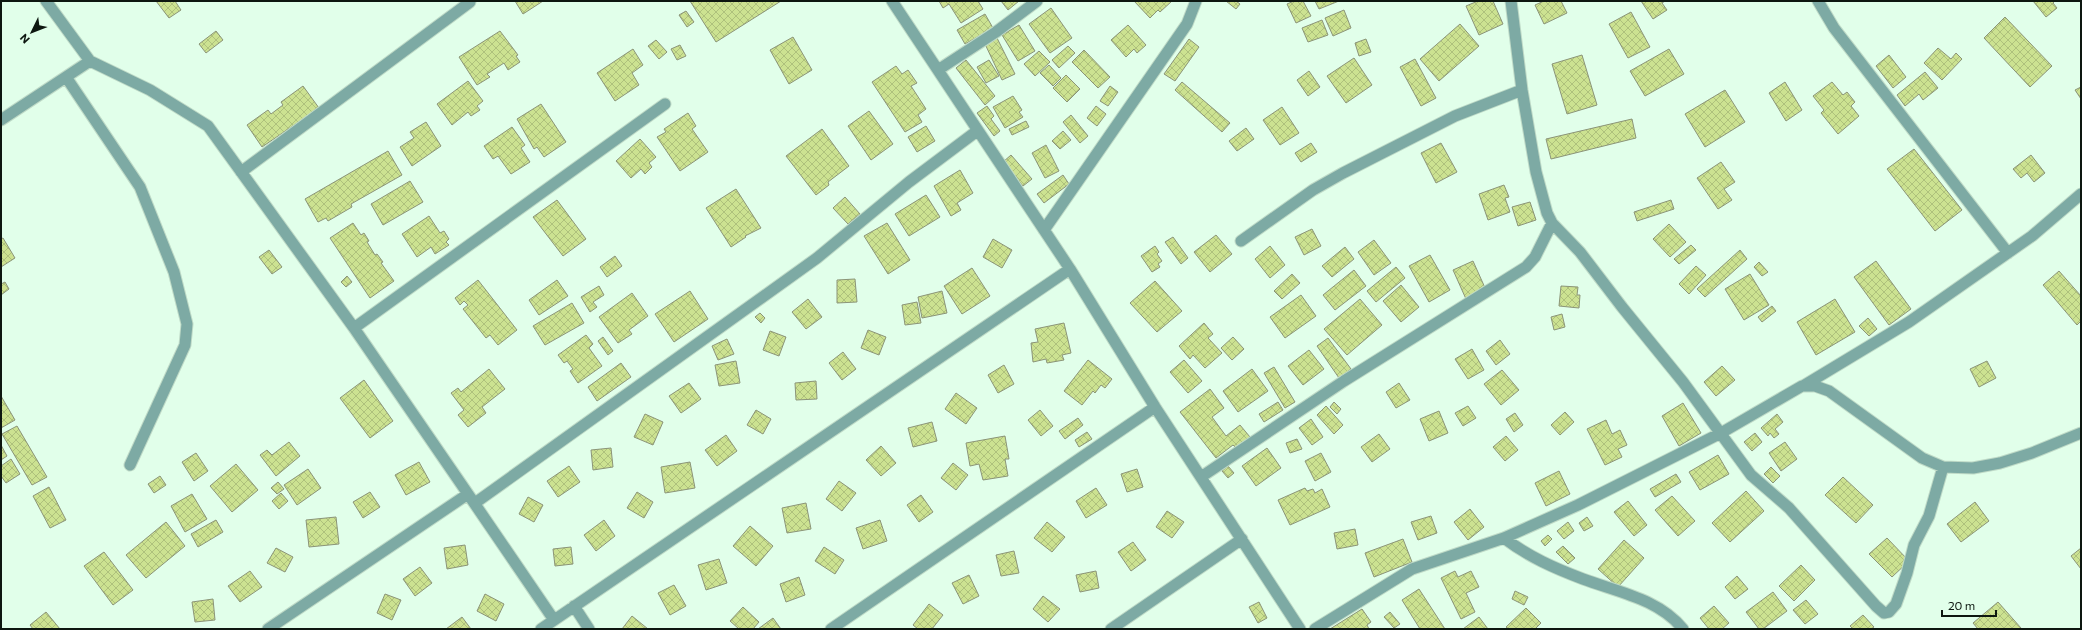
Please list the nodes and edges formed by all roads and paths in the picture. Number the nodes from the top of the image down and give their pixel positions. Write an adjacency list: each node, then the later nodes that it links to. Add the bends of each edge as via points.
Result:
1 (46, 1): 8 (street)
2 (892, 1): 9 (street)
3 (1037, 1): 9 (street)
4 (1196, 1): 18 (street, via 1187,24)
5 (1511, 1): 11 (street)
6 (1818, 1): 20 (street, via 1834,28)
7 (470, 2): 15 (street)
8 (90, 61): 10 (street); 15 (street, via 150,90 208,126)
9 (938, 70): 14 (street)
10 (66, 77): 13 (street); 27 (street, via 140,187 174,272 187,324 185,345)
11 (1522, 90): 17 (street, via 1536,172 1547,213); 19 (street, via 1455,116 1343,173 1313,190)
12 (665, 104): 22 (street)
13 (1, 120)
14 (977, 131): 18 (street); 31 (street, via 909,182 817,258)
15 (241, 172): 22 (street)
16 (2081, 194): 20 (street)
17 (1552, 222): 25 (street, via 1580,252); 29 (street, via 1535,257 1526,267 1344,381)
18 (1044, 230): 21 (street)
19 (1241, 241)
20 (2008, 253): 23 (street, via 1910,322)
21 (1070, 269): 24 (street); 34 (street)
22 (354, 328): 30 (street)
23 (1802, 386): 25 (street); 28 (street, via 1815,386 1829,391 1922,458)
24 (1154, 408): 29 (street); 39 (street)
25 (1721, 433): 28 (street, via 1751,475 1789,508 1884,613 1889,612 1896,604 1908,573 1914,545 1929,516); 32 (street, via 1578,505)
26 (2081, 433): 28 (street, via 2000,463 1973,468)
27 (130, 465)
28 (1943, 467)
29 (1201, 477): 33 (street)
30 (468, 494): 31 (street); 36 (street)
31 (475, 503): 35 (street)
32 (1504, 538): 42 (street, via 1412,569); 43 (street, via 1533,558 1654,604 1673,617)
33 (1242, 539): 40 (street); 41 (street)
34 (574, 606): 35 (street); 38 (street)
35 (554, 620): 37 (street)
36 (268, 629)
37 (541, 629)
38 (589, 629)
39 (831, 629)
40 (1111, 629)
41 (1300, 629)
42 (1315, 629)
43 (1683, 629)

